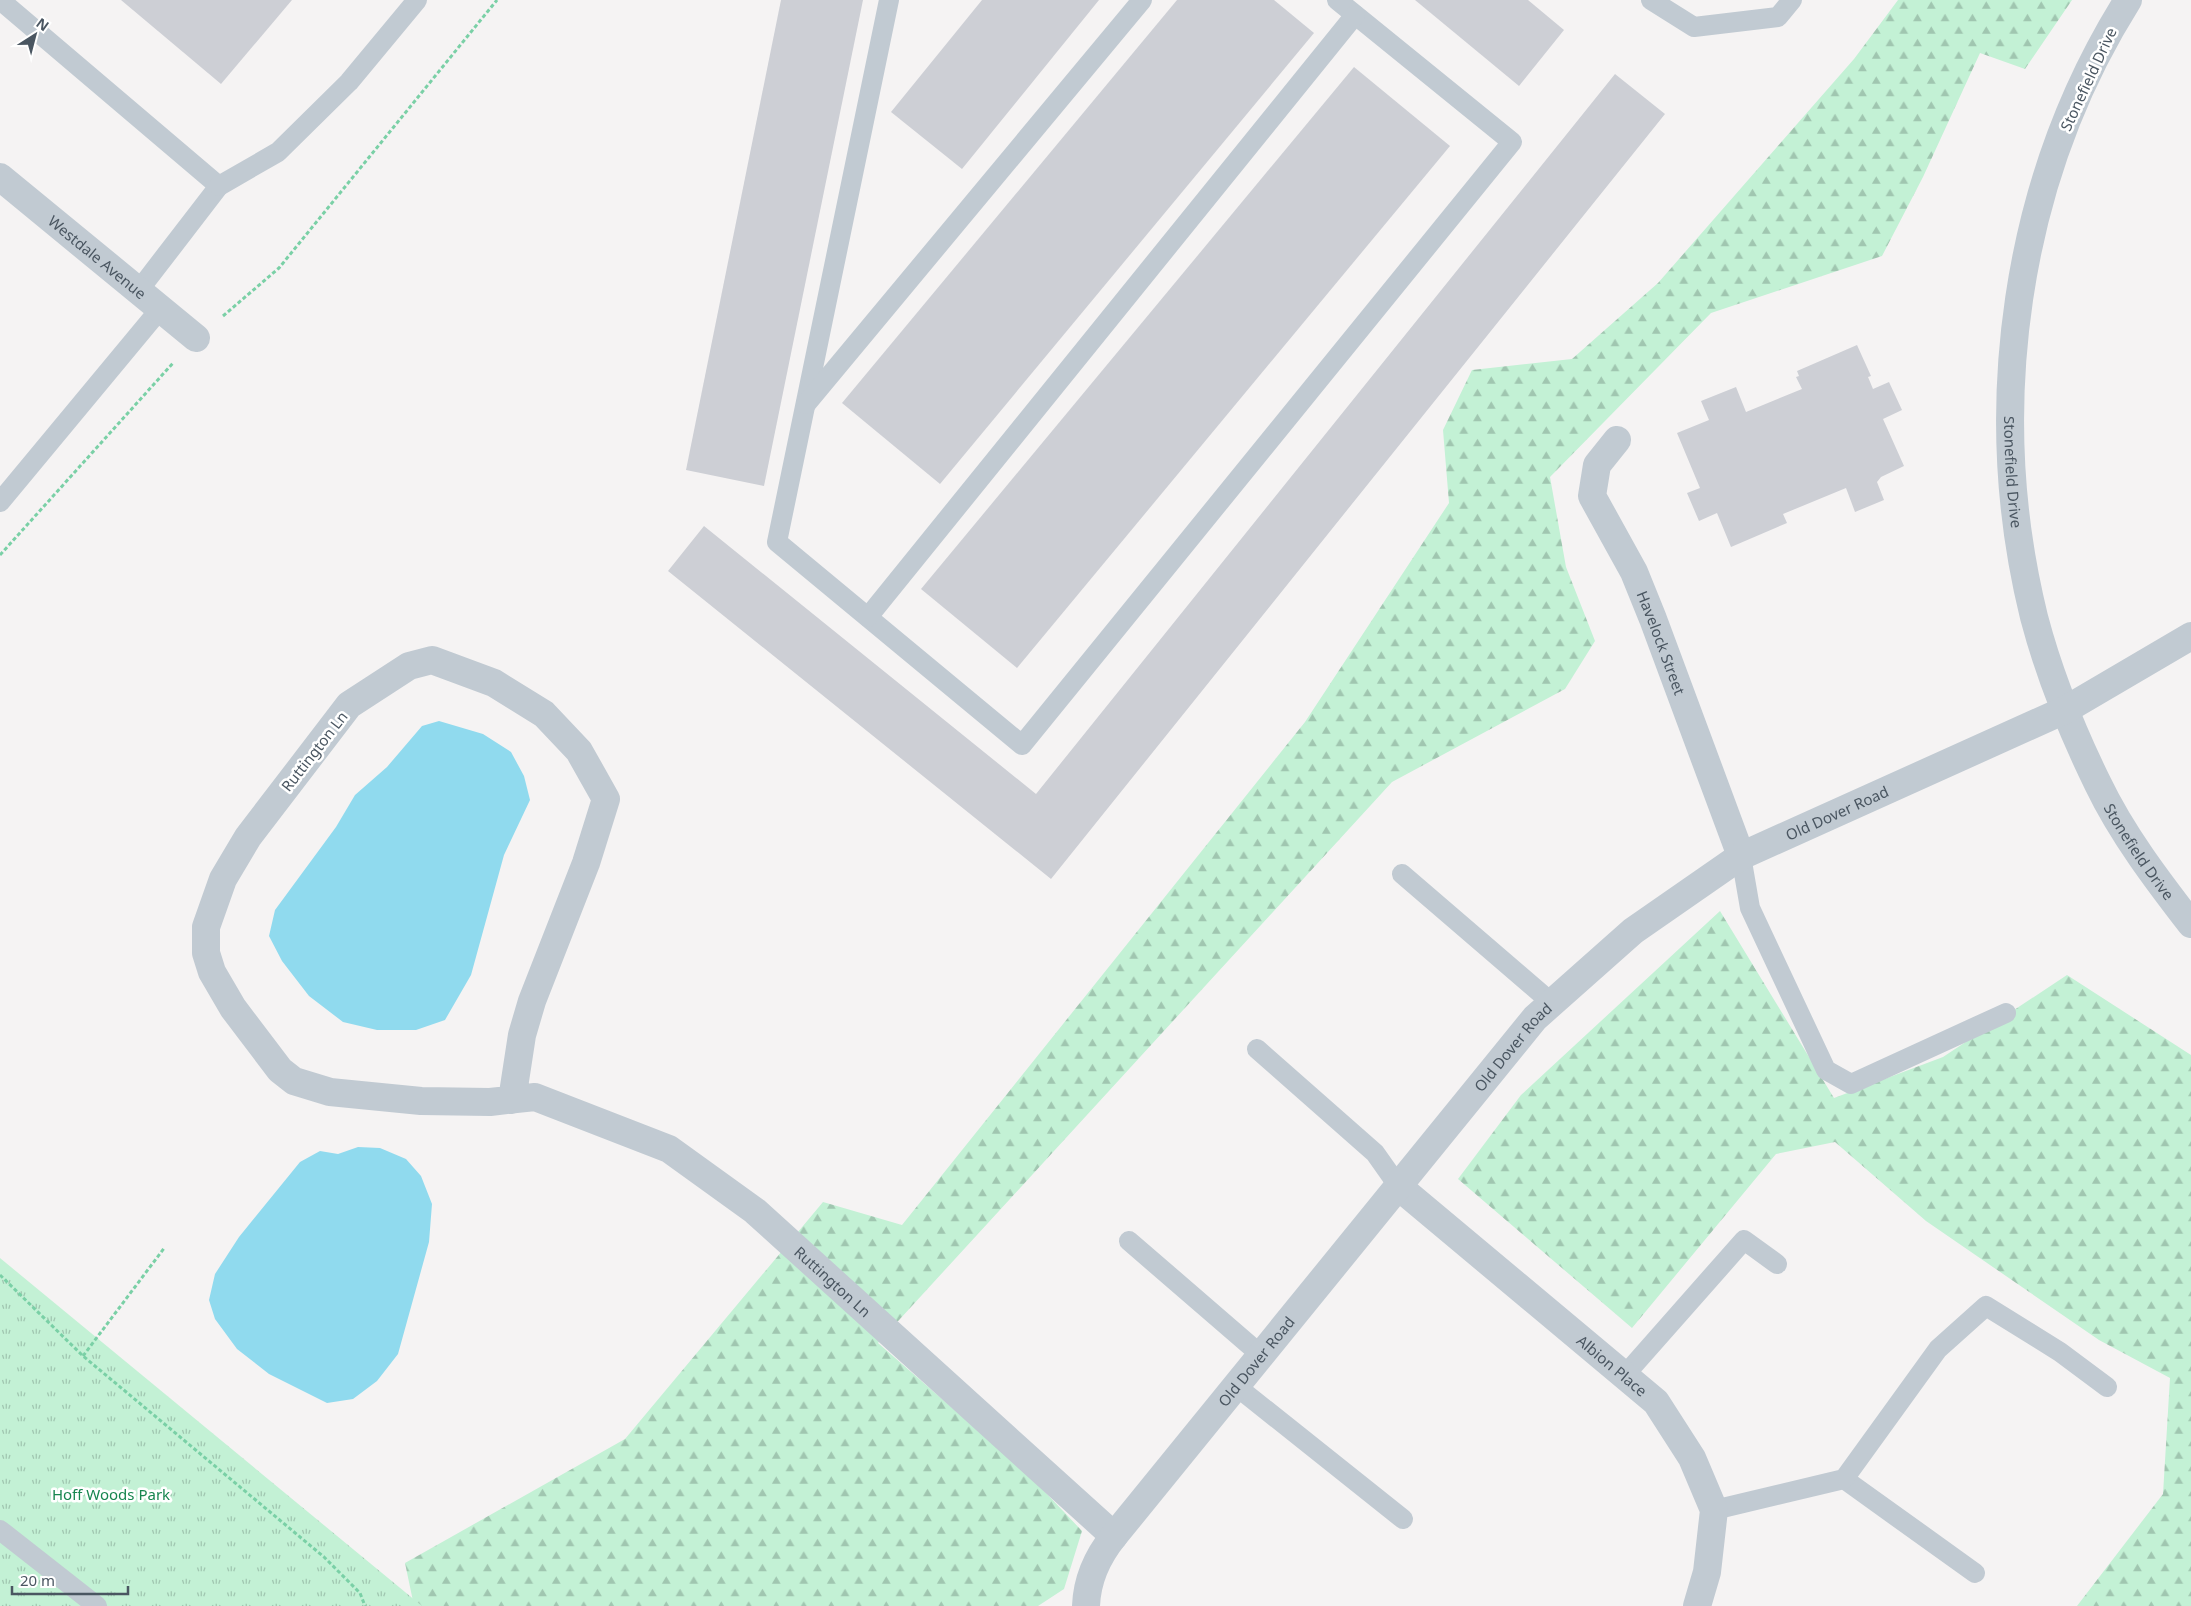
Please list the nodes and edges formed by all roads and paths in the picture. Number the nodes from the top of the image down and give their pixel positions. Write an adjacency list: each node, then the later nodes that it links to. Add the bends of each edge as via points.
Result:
1 (0, 0): 12 (lane)
2 (417, 0): 12 (lane, via 349,82 278,152)
3 (497, 0): 15 (path, via 280,268)
4 (889, 0): 16 (lane)
5 (1142, 0): 16 (lane)
6 (1337, 0): 10 (lane)
7 (1651, 0): 8 (lane, via 1694,27 1778,17)
8 (1792, 0)
9 (2128, 0): 22 (street, Stonefield Drive, via 2069,114 2042,193 2022,274 2011,370 2010,453 2018,536 2034,617)
10 (1355, 15): 20 (lane); 20 (lane, via 1512,142 1022,745)
11 (0, 176): 13 (street, Westdale Avenue)
12 (219, 186): 13 (lane)
13 (139, 290): 14 (street, Westdale Avenue)
14 (161, 308): 15 (street, Westdale Avenue); 18 (lane)
15 (196, 338): 19 (path)
16 (804, 406): 20 (lane, via 777,542)
17 (1617, 440): 23 (street, Havelock Street, via 1597,465 1592,496 1634,572)
18 (0, 502)
19 (0, 555)
20 (868, 616)
21 (2191, 636): 22 (street, Old Dover Road)
22 (2064, 710): 23 (street, Old Dover Road); 25 (street, Stonefield Drive, via 2098,786 2148,869)
23 (1741, 856): 26 (street, Old Dover Road, via 1632,931); 27 (lane, via 1750,908 1826,1070 1851,1084)
24 (1402, 874): 26 (lane)
25 (2191, 924)
26 (1552, 1003): 30 (street, Old Dover Road, via 1535,1018)
27 (2006, 1013)
28 (1257, 1049): 30 (lane, via 1375,1153)
29 (512, 1100): 29 (street, Ruttington Ln, via 421,1101 330,1092 294,1081 280,1070 233,1008 212,972 206,953 206,927 223,879 248,837 349,705 409,666 432,660 494,683 544,714 579,751 606,799 586,863 532,1001 522,1035); 44 (street, Ruttington Ln, via 535,1097 669,1149 755,1211)
30 (1399, 1187): 35 (street, Old Dover Road); 37 (street, Albion Place)
31 (1129, 1241): 35 (lane)
32 (165, 1248): 36 (path)
33 (1777, 1264): 37 (lane, via 1744,1240)
34 (0, 1275): 36 (path)
35 (1261, 1355): 38 (street, Old Dover Road)
36 (83, 1356): 47 (path, via 324,1557 360,1593)
37 (1624, 1376): 41 (street, Albion Place, via 1656,1402 1692,1458)
38 (1236, 1386): 42 (lane); 44 (street, Old Dover Road)
39 (2107, 1387): 40 (lane, via 2060,1352 1986,1306 1938,1349)
40 (1844, 1479): 41 (lane); 45 (lane)
41 (1714, 1510): 49 (street, Albion Place, via 1707,1572)
42 (1403, 1519)
43 (0, 1530): 46 (lane)
44 (1106, 1546): 48 (street, via 1087,1592)
45 (1975, 1573)
46 (97, 1606)
47 (365, 1606)
48 (1086, 1606)
49 (1697, 1606)

